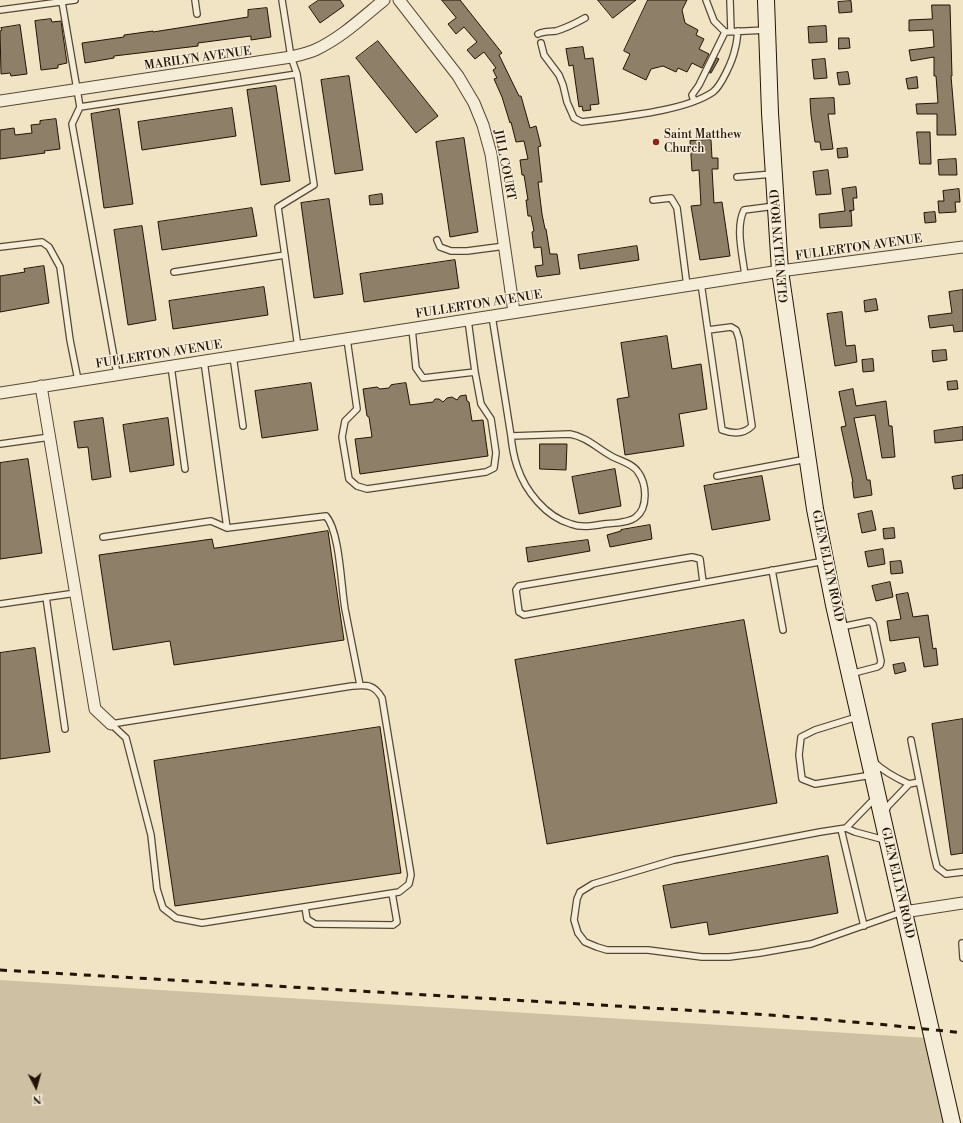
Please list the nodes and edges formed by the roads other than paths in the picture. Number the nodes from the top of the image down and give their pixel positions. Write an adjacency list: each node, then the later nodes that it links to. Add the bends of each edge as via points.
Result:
1 (76, 0): 9 (lane)
2 (195, 0): 11 (lane)
3 (282, 0): 18 (lane)
4 (384, 0): 18 (street, MARILYN AVENUE, via 328,43)
5 (399, 0): 29 (street, JILL COURT, via 450,64 474,103 491,154)
6 (706, 0): 15 (lane, via 714,22)
7 (730, 0): 15 (lane)
8 (766, 0): 13 (street, GLEN ELLYN ROAD)
9 (62, 2): 10 (lane); 20 (lane)
10 (0, 10)
11 (197, 14)
12 (585, 18): 16 (lane, via 561,29)
13 (767, 30): 14 (lane); 24 (street, GLEN ELLYN ROAD)
14 (738, 31): 15 (lane); 22 (lane, via 735,50 724,77 714,92)
15 (728, 32): 22 (lane, via 692,95)
16 (538, 34)
17 (541, 43): 22 (lane, via 544,55 559,75 574,118 582,122 648,113)
18 (291, 57): 19 (lane); 20 (street, MARILYN AVENUE)
19 (297, 74): 23 (lane); 32 (lane, via 314,185 278,206)
20 (77, 90): 21 (street, MARILYN AVENUE); 23 (lane)
21 (0, 101)
22 (694, 101)
23 (80, 107): 49 (lane, via 72,124)
24 (774, 174): 25 (lane); 27 (street, GLEN ELLYN ROAD)
25 (737, 177)
26 (653, 200): 37 (lane, via 671,198 677,208)
27 (776, 206): 33 (street, GLEN ELLYN ROAD); 35 (lane, via 744,210 740,218)
28 (437, 240): 29 (lane, via 440,247 451,251 467,252)
29 (505, 246): 38 (street, JILL COURT)
30 (0, 247): 50 (lane, via 42,242 54,254 60,267)
31 (963, 247): 33 (street, FULLERTON AVENUE)
32 (284, 255): 34 (lane); 44 (lane)
33 (780, 271): 35 (street, FULLERTON AVENUE); 57 (street, GLEN ELLYN ROAD)
34 (174, 272)
35 (746, 276): 36 (street, FULLERTON AVENUE)
36 (701, 283): 37 (street, FULLERTON AVENUE); 42 (lane)
37 (687, 286): 38 (street, FULLERTON AVENUE)
38 (514, 312): 39 (street, FULLERTON AVENUE)
39 (492, 316): 40 (street, FULLERTON AVENUE); 54 (lane)
40 (468, 320): 41 (street, FULLERTON AVENUE); 48 (lane)
41 (412, 329): 43 (street, FULLERTON AVENUE); 48 (lane, via 416,368 423,378)
42 (708, 330): 42 (lane, via 722,430 731,433 747,431 752,426 736,330 731,327)
43 (347, 339): 44 (street, FULLERTON AVENUE); 48 (lane, via 357,409 345,421 342,437 349,479 357,486 367,489 486,472 494,468 496,452 491,419 481,404)
44 (298, 347): 45 (street, FULLERTON AVENUE)
45 (233, 356): 46 (street, FULLERTON AVENUE); 53 (lane)
46 (204, 361): 47 (street, FULLERTON AVENUE); 60 (lane)
47 (171, 366): 49 (street, FULLERTON AVENUE); 58 (lane)
48 (475, 372)
49 (117, 374): 50 (street, FULLERTON AVENUE)
50 (78, 380): 51 (street, FULLERTON AVENUE)
51 (41, 386): 52 (street, FULLERTON AVENUE); 55 (street)
52 (0, 392)
53 (243, 426)
54 (511, 436): 54 (lane, via 517,467 524,480 535,500 556,518 572,525 590,526 630,520 642,509 645,501 644,489 638,472 580,436)
55 (50, 437): 56 (lane); 65 (street)
56 (0, 444)
57 (808, 459): 59 (lane); 62 (street, GLEN ELLYN ROAD)
58 (185, 469)
59 (717, 476)
60 (227, 528): 61 (lane, via 211,521); 71 (lane, via 326,516 335,533 345,608)
61 (103, 537)
62 (825, 561): 63 (lane); 68 (street, GLEN ELLYN ROAD)
63 (772, 570): 64 (lane); 69 (lane)
64 (702, 582): 64 (lane, via 524,615 519,612 516,590 519,586 692,557 700,559)
65 (76, 593): 66 (lane); 73 (street, via 95,709)
66 (46, 598): 67 (lane); 74 (lane)
67 (0, 604)
68 (839, 627): 70 (street, GLEN ELLYN ROAD); 70 (lane, via 865,621 873,624 880,665 877,668)
69 (782, 630)
70 (850, 674): 72 (street, GLEN ELLYN ROAD)
71 (360, 685): 73 (lane); 85 (lane, via 377,690 382,698 410,867 409,884 399,892)
72 (860, 716): 76 (street, GLEN ELLYN ROAD); 77 (lane, via 801,737 799,755 802,779 815,784)
73 (111, 724): 87 (lane, via 126,738 151,835 157,889 163,908 176,918 202,923)
74 (65, 729)
75 (911, 740): 78 (lane)
76 (869, 757): 77 (street, GLEN ELLYN ROAD); 79 (lane, via 880,768)
77 (873, 774): 80 (street, GLEN ELLYN ROAD)
78 (919, 782): 79 (lane); 84 (lane, via 937,868 946,874)
79 (909, 784): 81 (lane, via 888,806)
80 (878, 796): 81 (street, GLEN ELLYN ROAD); 82 (lane)
81 (882, 817): 83 (street, GLEN ELLYN ROAD)
82 (844, 828): 83 (lane); 89 (lane); 89 (lane, via 674,860 593,884 580,892 574,920 578,933 586,942 607,950 648,950 702,957 729,957 788,949)
83 (888, 841): 88 (street, GLEN ELLYN ROAD)
84 (963, 872)
85 (392, 893): 87 (lane); 87 (lane, via 397,922 393,925 315,924 307,919)
86 (963, 903): 88 (street)
87 (305, 907)
88 (904, 912): 89 (lane); 92 (street, GLEN ELLYN ROAD)
89 (864, 926)
90 (963, 943): 91 (lane)
91 (963, 958)
92 (952, 1123)

